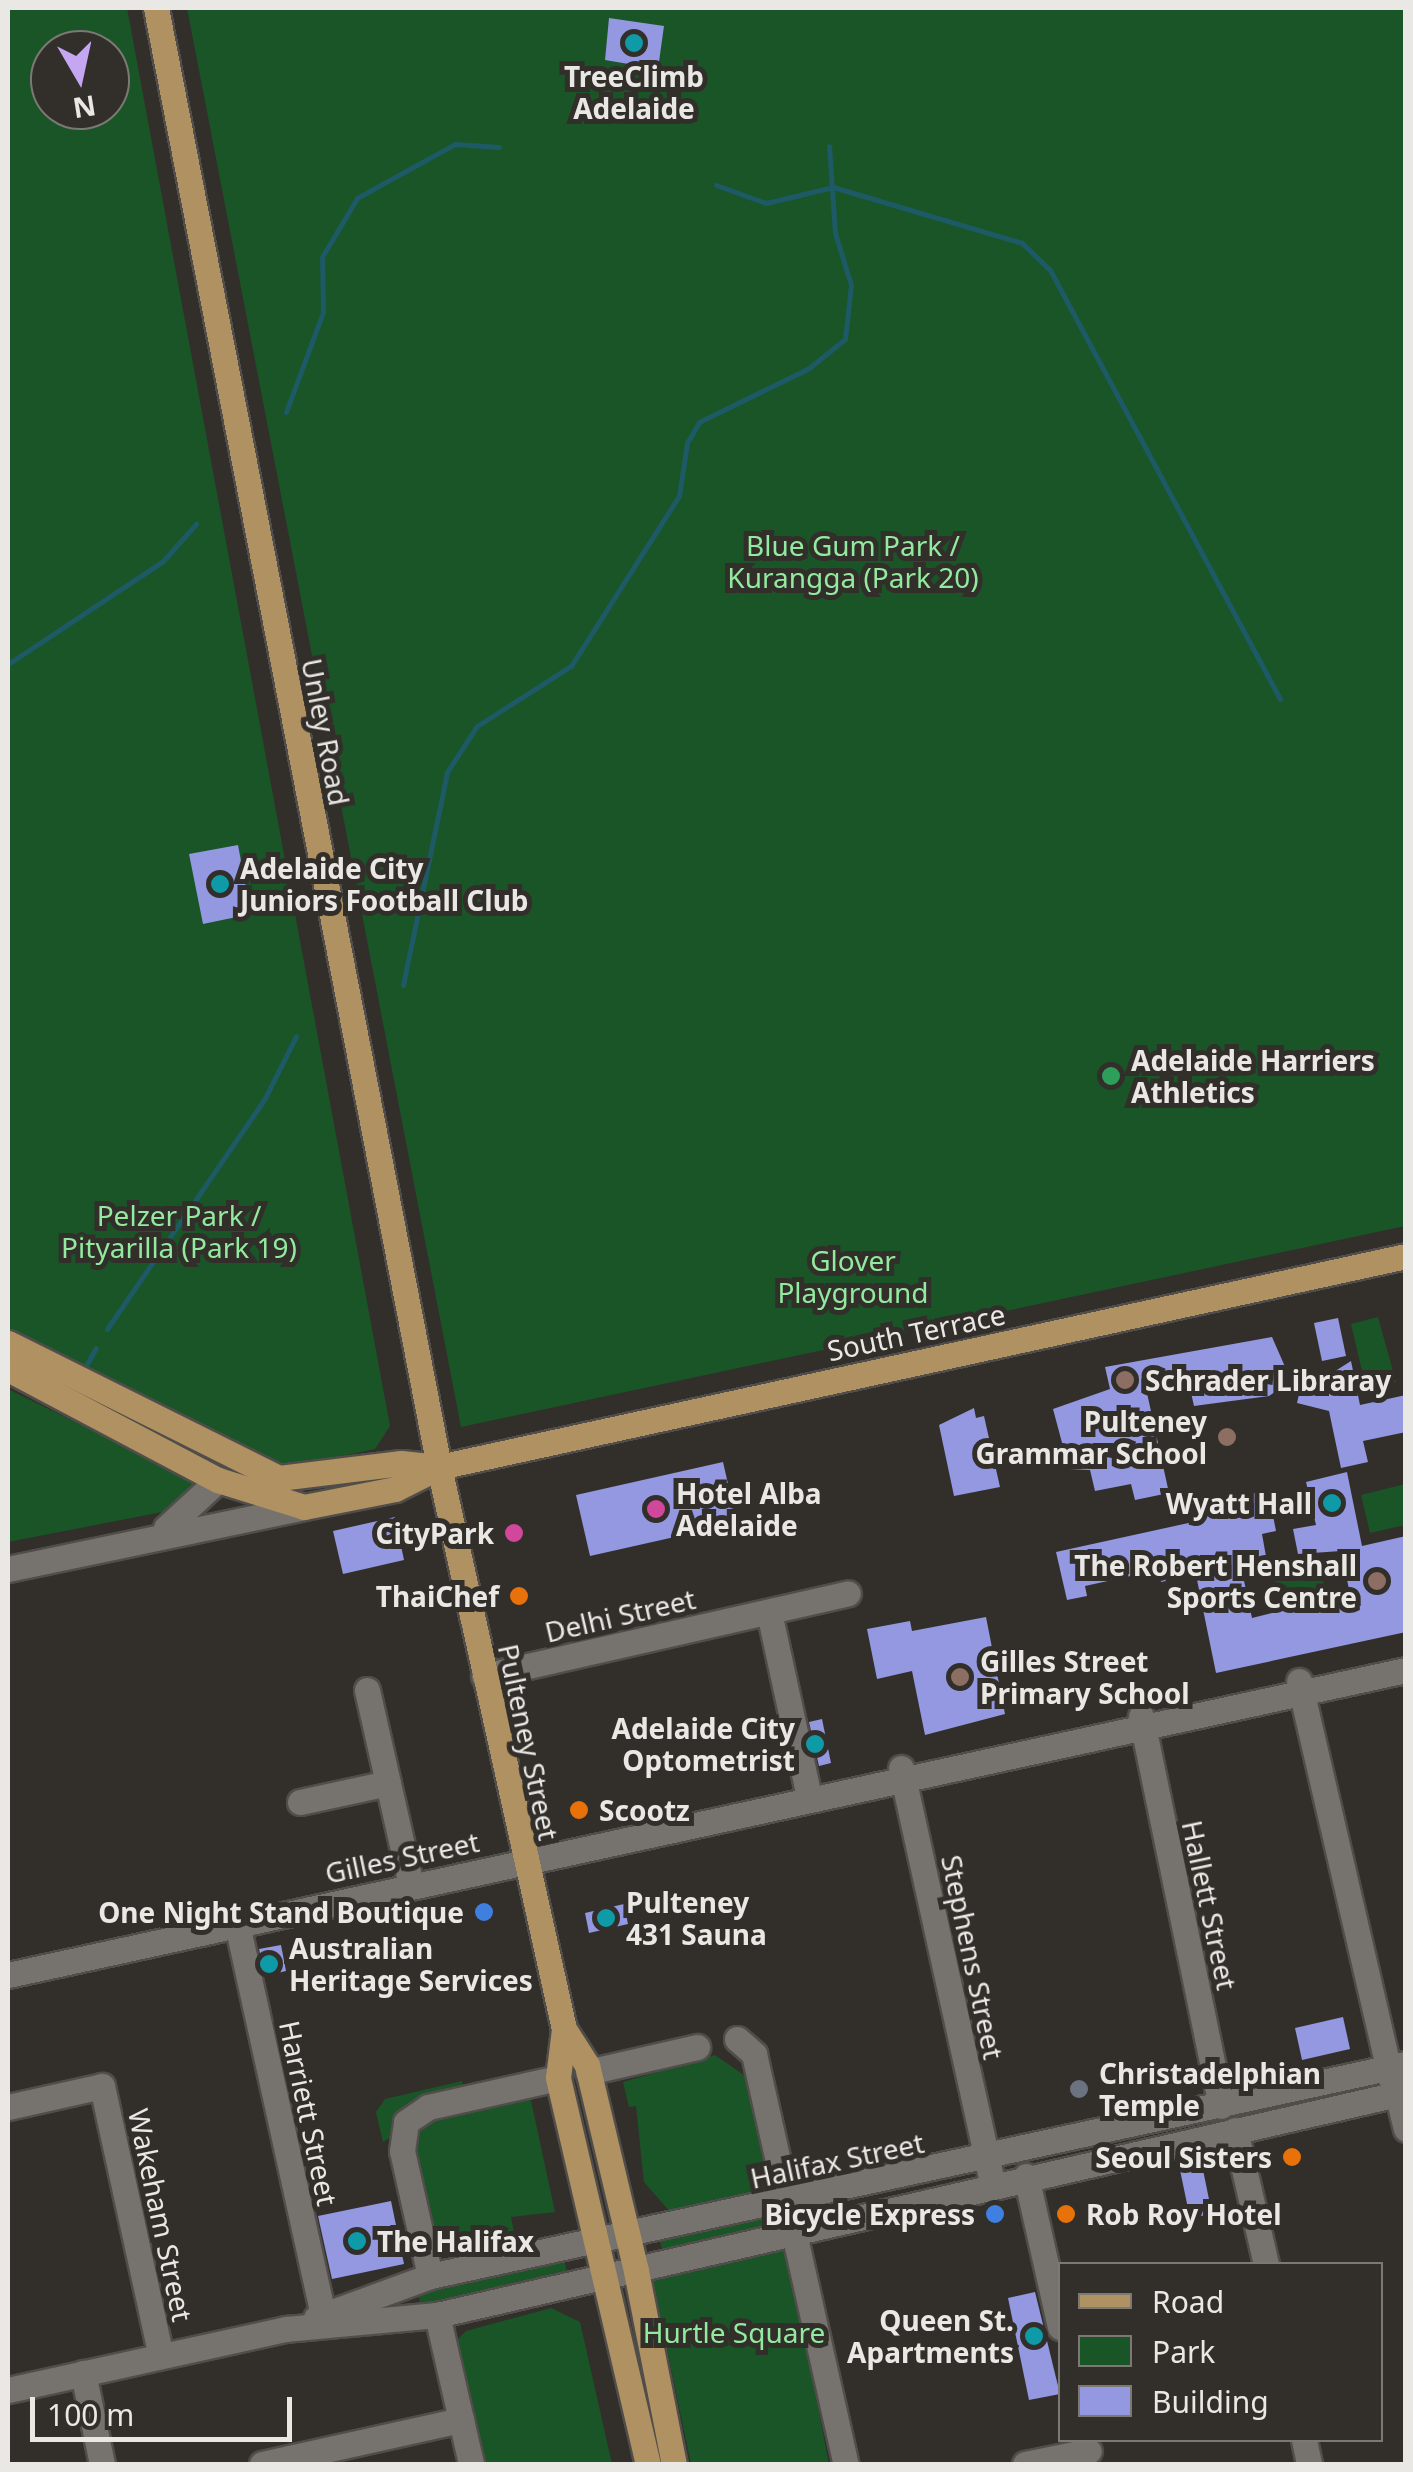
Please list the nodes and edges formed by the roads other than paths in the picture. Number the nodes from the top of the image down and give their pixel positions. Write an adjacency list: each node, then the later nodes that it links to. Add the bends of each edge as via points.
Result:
1 (156, 8): 5 (main road, Unley Road)
2 (1406, 1256): 5 (main road, South Terrace)
3 (8, 1343): 4 (main road)
4 (21, 1368): 6 (main road)
5 (439, 1467): 6 (main road, South Terrace, via 401,1462 279,1478); 7 (main road, South Terrace, via 395,1489); 14 (main road, Pulteney Street)
6 (225, 1470): 7 (main road); 8 (street, South Terrace, via 189,1514)
7 (304, 1507): 8 (street, South Terrace)
8 (149, 1538): 9 (street, South Terrace)
9 (8, 1568)
10 (848, 1594): 11 (street, Delhi Street)
11 (768, 1612): 14 (street, Delhi Street); 20 (street)
12 (1406, 1658): 15 (street, Gilles Street)
13 (1406, 1670): 15 (street, Gilles Street)
14 (484, 1676): 22 (main road, Pulteney Street)
15 (1300, 1687): 17 (street, Gilles Street); 29 (street)
16 (367, 1690): 19 (street)
17 (1142, 1722): 18 (street, Gilles Street); 33 (street, Hallett Street)
18 (903, 1775): 20 (street, Gilles Street); 37 (street, Stephens Street)
19 (388, 1783): 21 (street); 23 (street)
20 (809, 1797): 22 (street, Gilles Street)
21 (300, 1802)
22 (524, 1860): 23 (street, Gilles Street); 26 (main road, Pulteney Street)
23 (411, 1885): 24 (street, Gilles Street)
24 (237, 1924): 25 (street, Gilles Street); 47 (street, Harriett Street)
25 (8, 1975)
26 (564, 2028): 30 (main road, Pulteney Street); 31 (main road, Pulteney Street)
27 (737, 2039): 39 (street, via 754,2054)
28 (696, 2048): 30 (street)
29 (1397, 2065): 32 (street); 33 (street, Halifax Street)
30 (588, 2072): 40 (main road, Pulteney Street)
31 (558, 2078): 41 (main road, Pulteney Street); 44 (street, via 428,2107 406,2122 402,2152)
32 (1399, 2093): 35 (street); 36 (street, Halifax Street)
33 (1221, 2106): 37 (street, Halifax Street)
34 (8, 2108): 50 (street, Wakeham Street, via 102,2086)
35 (1406, 2128)
36 (1235, 2130): 38 (street, Halifax Street); 42 (street)
37 (989, 2171): 38 (street, Halifax Street); 39 (street, Halifax Street)
38 (1026, 2176): 48 (street)
39 (791, 2215): 40 (street, Halifax Street); 43 (street, Halifax Street); 60 (street)
40 (626, 2230): 41 (street, Halifax Street); 43 (main road, Pulteney Street)
41 (595, 2238): 44 (street, Halifax Street); 45 (main road, Pulteney Street)
42 (1266, 2262)
43 (636, 2271): 45 (street, Halifax Street); 59 (main road, Pulteney Street)
44 (430, 2276): 47 (street, Halifax Street)
45 (604, 2279): 46 (street, Halifax Street); 58 (main road, Pulteney Street)
46 (437, 2314): 49 (street, Halifax Street); 53 (street)
47 (323, 2316): 49 (street, Halifax Street)
48 (1058, 2318)
49 (286, 2329): 50 (street, Halifax Street)
50 (162, 2356): 51 (street, Halifax Street)
51 (83, 2373): 52 (street, Halifax Street); 55 (street)
52 (8, 2390)
53 (461, 2420): 56 (street); 57 (street)
54 (1089, 2452): 61 (street)
55 (102, 2464)
56 (262, 2464)
57 (471, 2464)
58 (648, 2464)
59 (674, 2464)
60 (846, 2464)
61 (1024, 2464)

